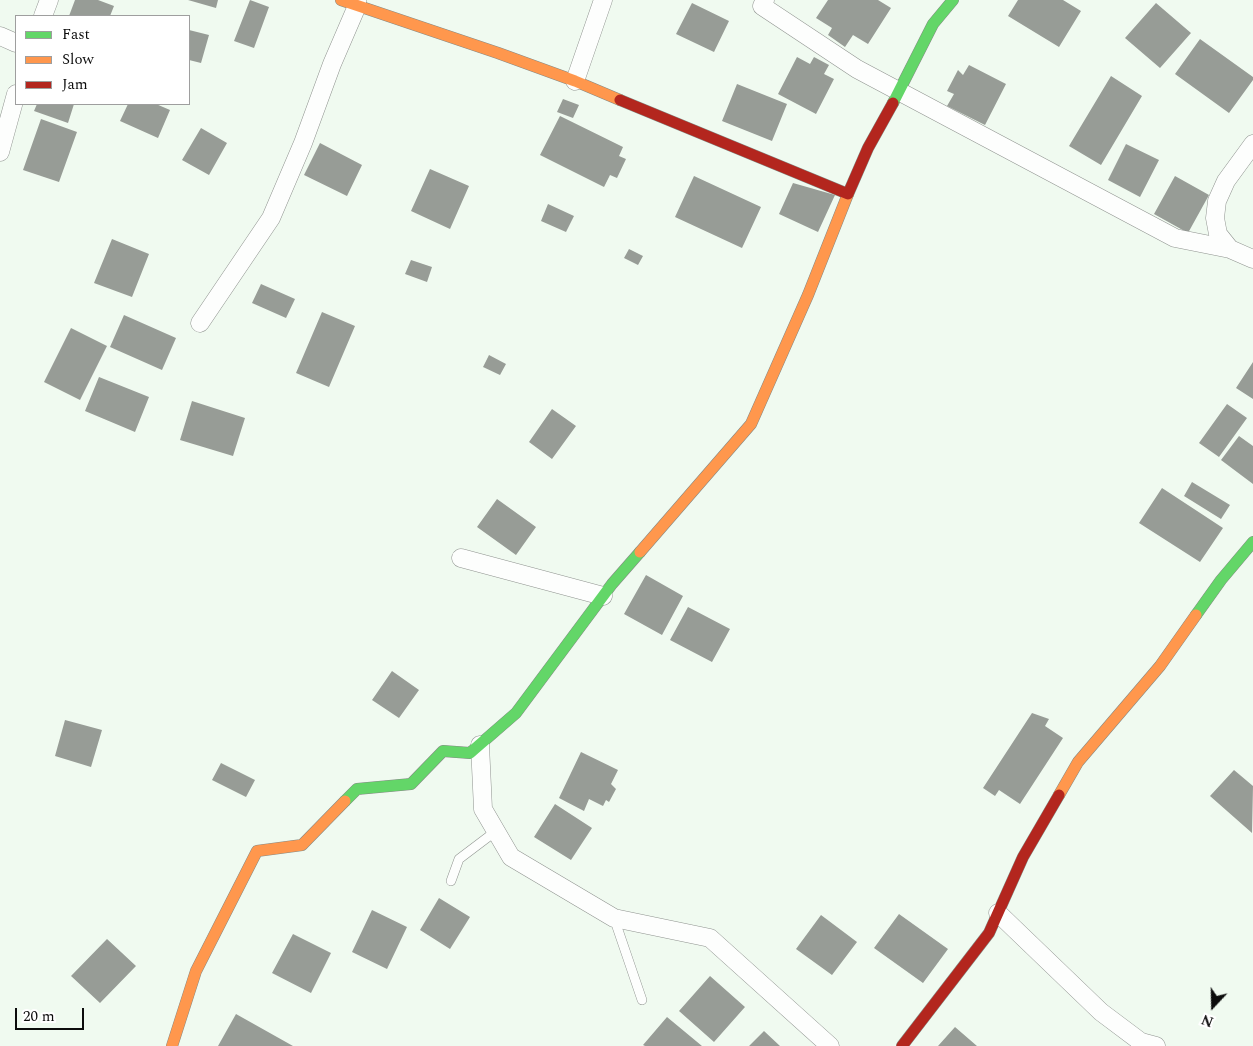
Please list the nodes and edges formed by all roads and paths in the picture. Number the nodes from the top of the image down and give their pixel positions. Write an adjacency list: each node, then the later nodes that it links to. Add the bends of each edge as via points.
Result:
1 (50, 0): 6 (street)
2 (603, 0): 9 (street)
3 (765, 0): 10 (street, via 762,6 857,69)
4 (953, 0): 10 (street, via 933,24)
5 (352, 2): 9 (street); 17 (street, via 303,143 271,218)
6 (43, 15)
7 (0, 36): 8 (street)
8 (15, 43)
9 (575, 81): 14 (street)
10 (900, 91): 14 (street, via 868,148); 15 (street, via 1175,238)
11 (15, 98): 13 (street)
12 (1253, 144): 15 (street, via 1226,181 1217,201 1215,218 1218,234)
13 (0, 152)
14 (848, 194): 20 (street, via 751,424)
15 (1230, 248): 16 (street)
16 (1253, 259)
17 (200, 323)
18 (1253, 542): 24 (street, via 1221,580 1160,666 1078,762 1023,856)
19 (461, 558): 20 (street)
20 (603, 596): 21 (street, via 516,713)
21 (480, 745): 22 (street, via 484,809); 27 (street, via 470,753 443,752 411,784 357,789 302,845 257,851 196,971)
22 (496, 831): 23 (lane, via 459,859); 25 (street, via 511,857)
23 (452, 881)
24 (998, 913): 29 (street, via 989,933); 30 (street, via 1101,1012 1142,1042)
25 (614, 918): 26 (lane); 28 (street, via 710,938)
26 (642, 1000)
27 (172, 1046)
28 (830, 1046)
29 (902, 1046)
30 (1156, 1046)

